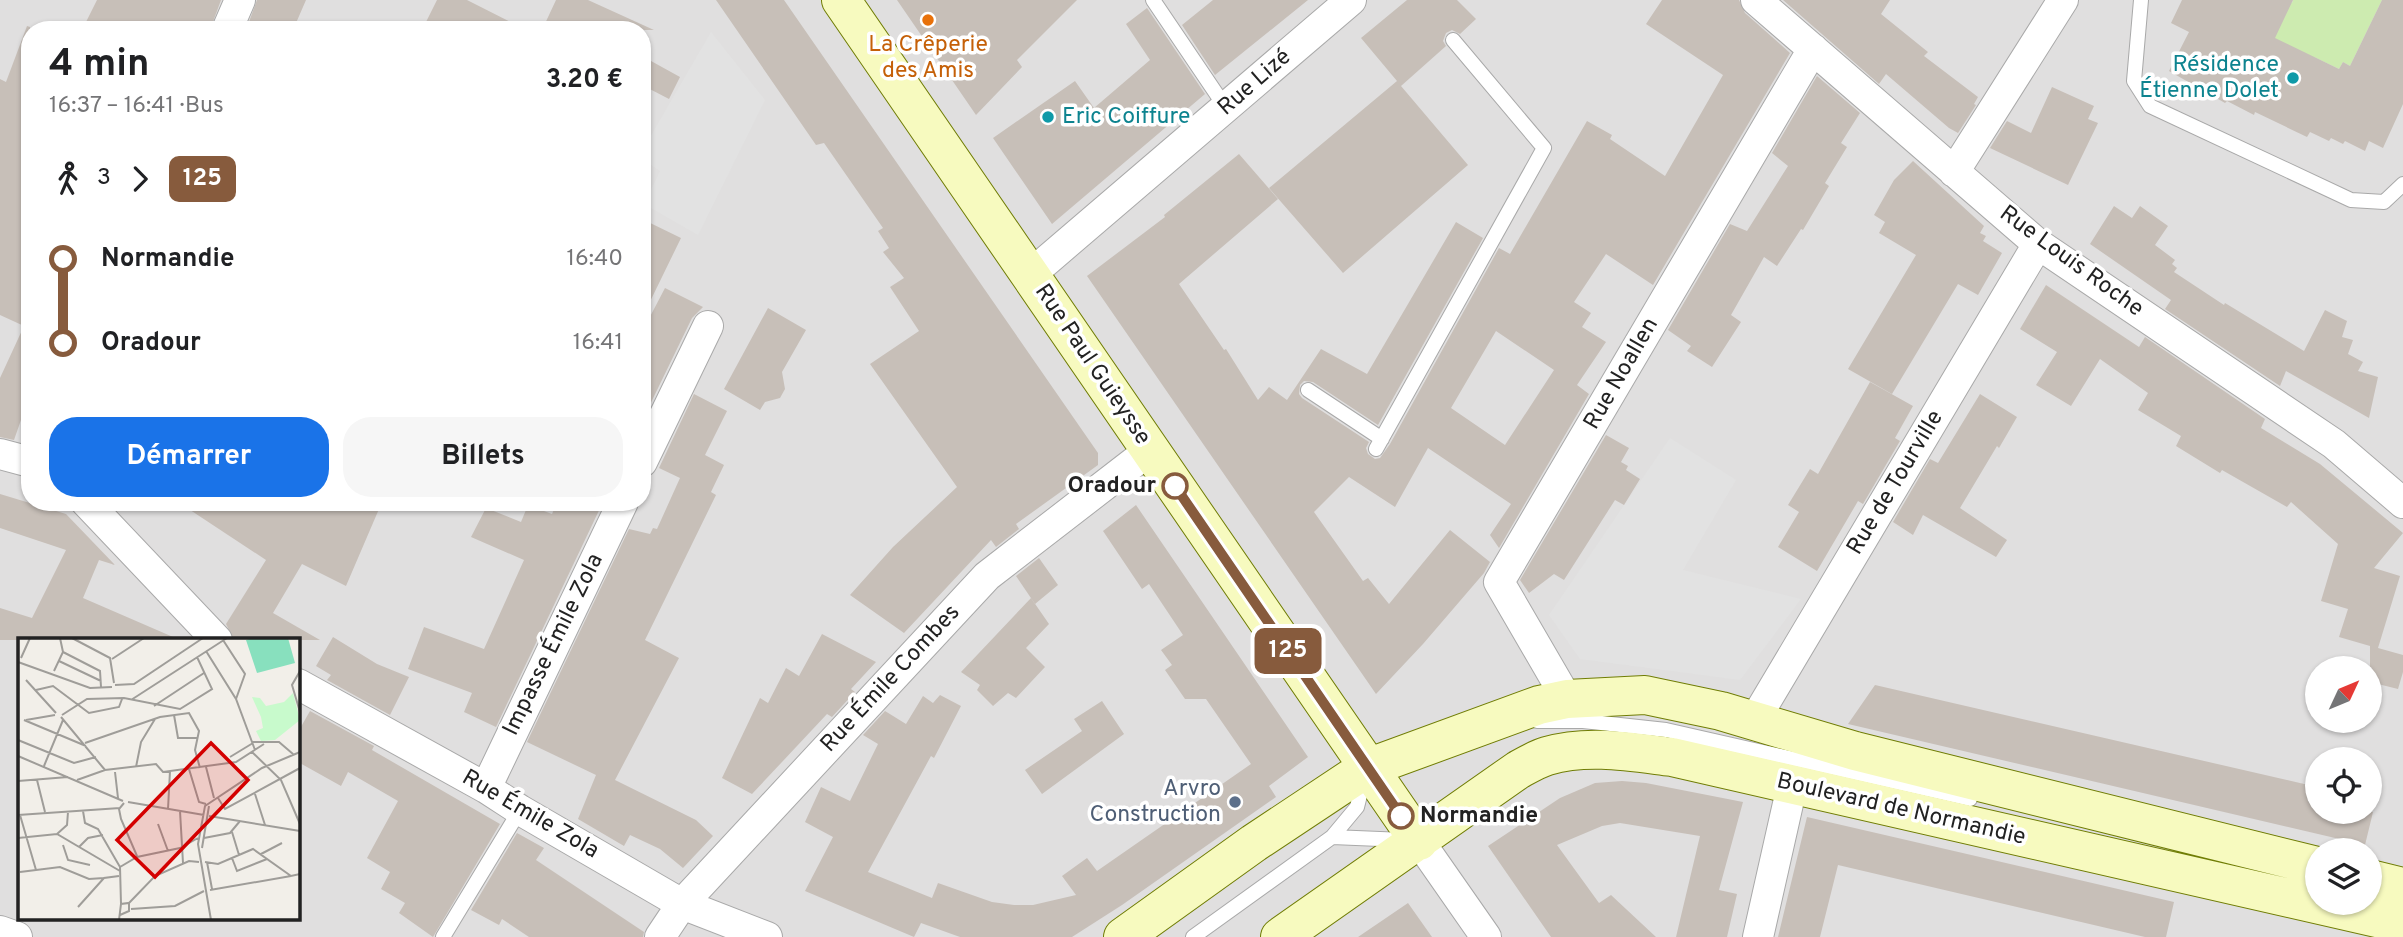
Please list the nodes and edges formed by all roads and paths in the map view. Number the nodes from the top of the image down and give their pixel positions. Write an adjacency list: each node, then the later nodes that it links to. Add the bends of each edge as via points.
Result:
1 (240, 0): 8 (street)
2 (841, 0): 15 (main road, Rue Paul Guieysse)
3 (1153, 0): 11 (lane)
4 (1351, 0): 11 (street, Rue Lizé)
5 (1756, 0): 10 (street, Rue Louis Roche)
6 (2063, 0): 12 (street)
7 (2141, 0): 13 (lane, via 2134,81 2150,106 2351,200 2384,202)
8 (232, 21)
9 (1453, 40): 17 (lane, via 1544,148 1379,444)
10 (1813, 49): 12 (street, Rue Louis Roche); 27 (street, Rue Noallen, via 1499,582)
11 (1226, 108): 15 (street, Rue Lizé)
12 (1954, 172): 14 (street, Rue Louis Roche)
13 (2403, 184)
14 (2038, 244): 22 (street, Rue Louis Roche, via 2334,444); 29 (street, Rue de Tourville)
15 (1031, 274): 19 (main road, Rue Paul Guieysse)
16 (708, 326): 18 (street)
17 (1308, 390)
18 (651, 443)
19 (1150, 450): 30 (main road, Rue Paul Guieysse); 40 (street, Rue Émile Combes, via 988,576)
20 (0, 454): 21 (street)
21 (21, 459)
22 (2403, 503)
23 (95, 511): 25 (street)
24 (619, 511): 32 (street, Impasse Émile Zola)
25 (216, 638)
26 (299, 685): 32 (street, Rue Émile Zola)
27 (1567, 699): 28 (main road, Boulevard de Normandie); 29 (main road, Boulevard de Normandie, via 1645,695)
28 (1499, 721): 30 (main road, Boulevard de Normandie); 33 (lane, via 1583,721 1666,730)
29 (1754, 721): 37 (main road, Boulevard de Normandie, via 1855,751)
30 (1367, 768): 35 (lane, via 1357,807); 36 (main road, Rue Paul Guieysse); 47 (main road, Boulevard de Normandie)
31 (1792, 786): 36 (main road, Boulevard de Normandie, via 1672,757 1580,749 1546,756 1518,770); 41 (main road, Boulevard de Normandie); 51 (street)
32 (486, 788): 34 (street, Rue Émile Zola)
33 (1990, 803)
34 (520, 810): 40 (street, Rue Émile Zola); 44 (lane)
35 (1332, 837): 36 (lane); 48 (lane)
36 (1419, 841): 49 (main road, Boulevard de Normandie); 50 (street, Rue Paul Guieysse)
37 (2305, 863)
38 (2248, 864): 39 (lane)
39 (2305, 872)
40 (682, 904): 45 (street, Rue Émile Combes); 46 (street, Rue Émile Zola)
41 (2403, 924)
42 (0, 931): 43 (street)
43 (18, 937)
44 (443, 937)
45 (660, 937)
46 (767, 937)
47 (1123, 937)
48 (1192, 937)
49 (1280, 937)
50 (1486, 937)
51 (1758, 937)

